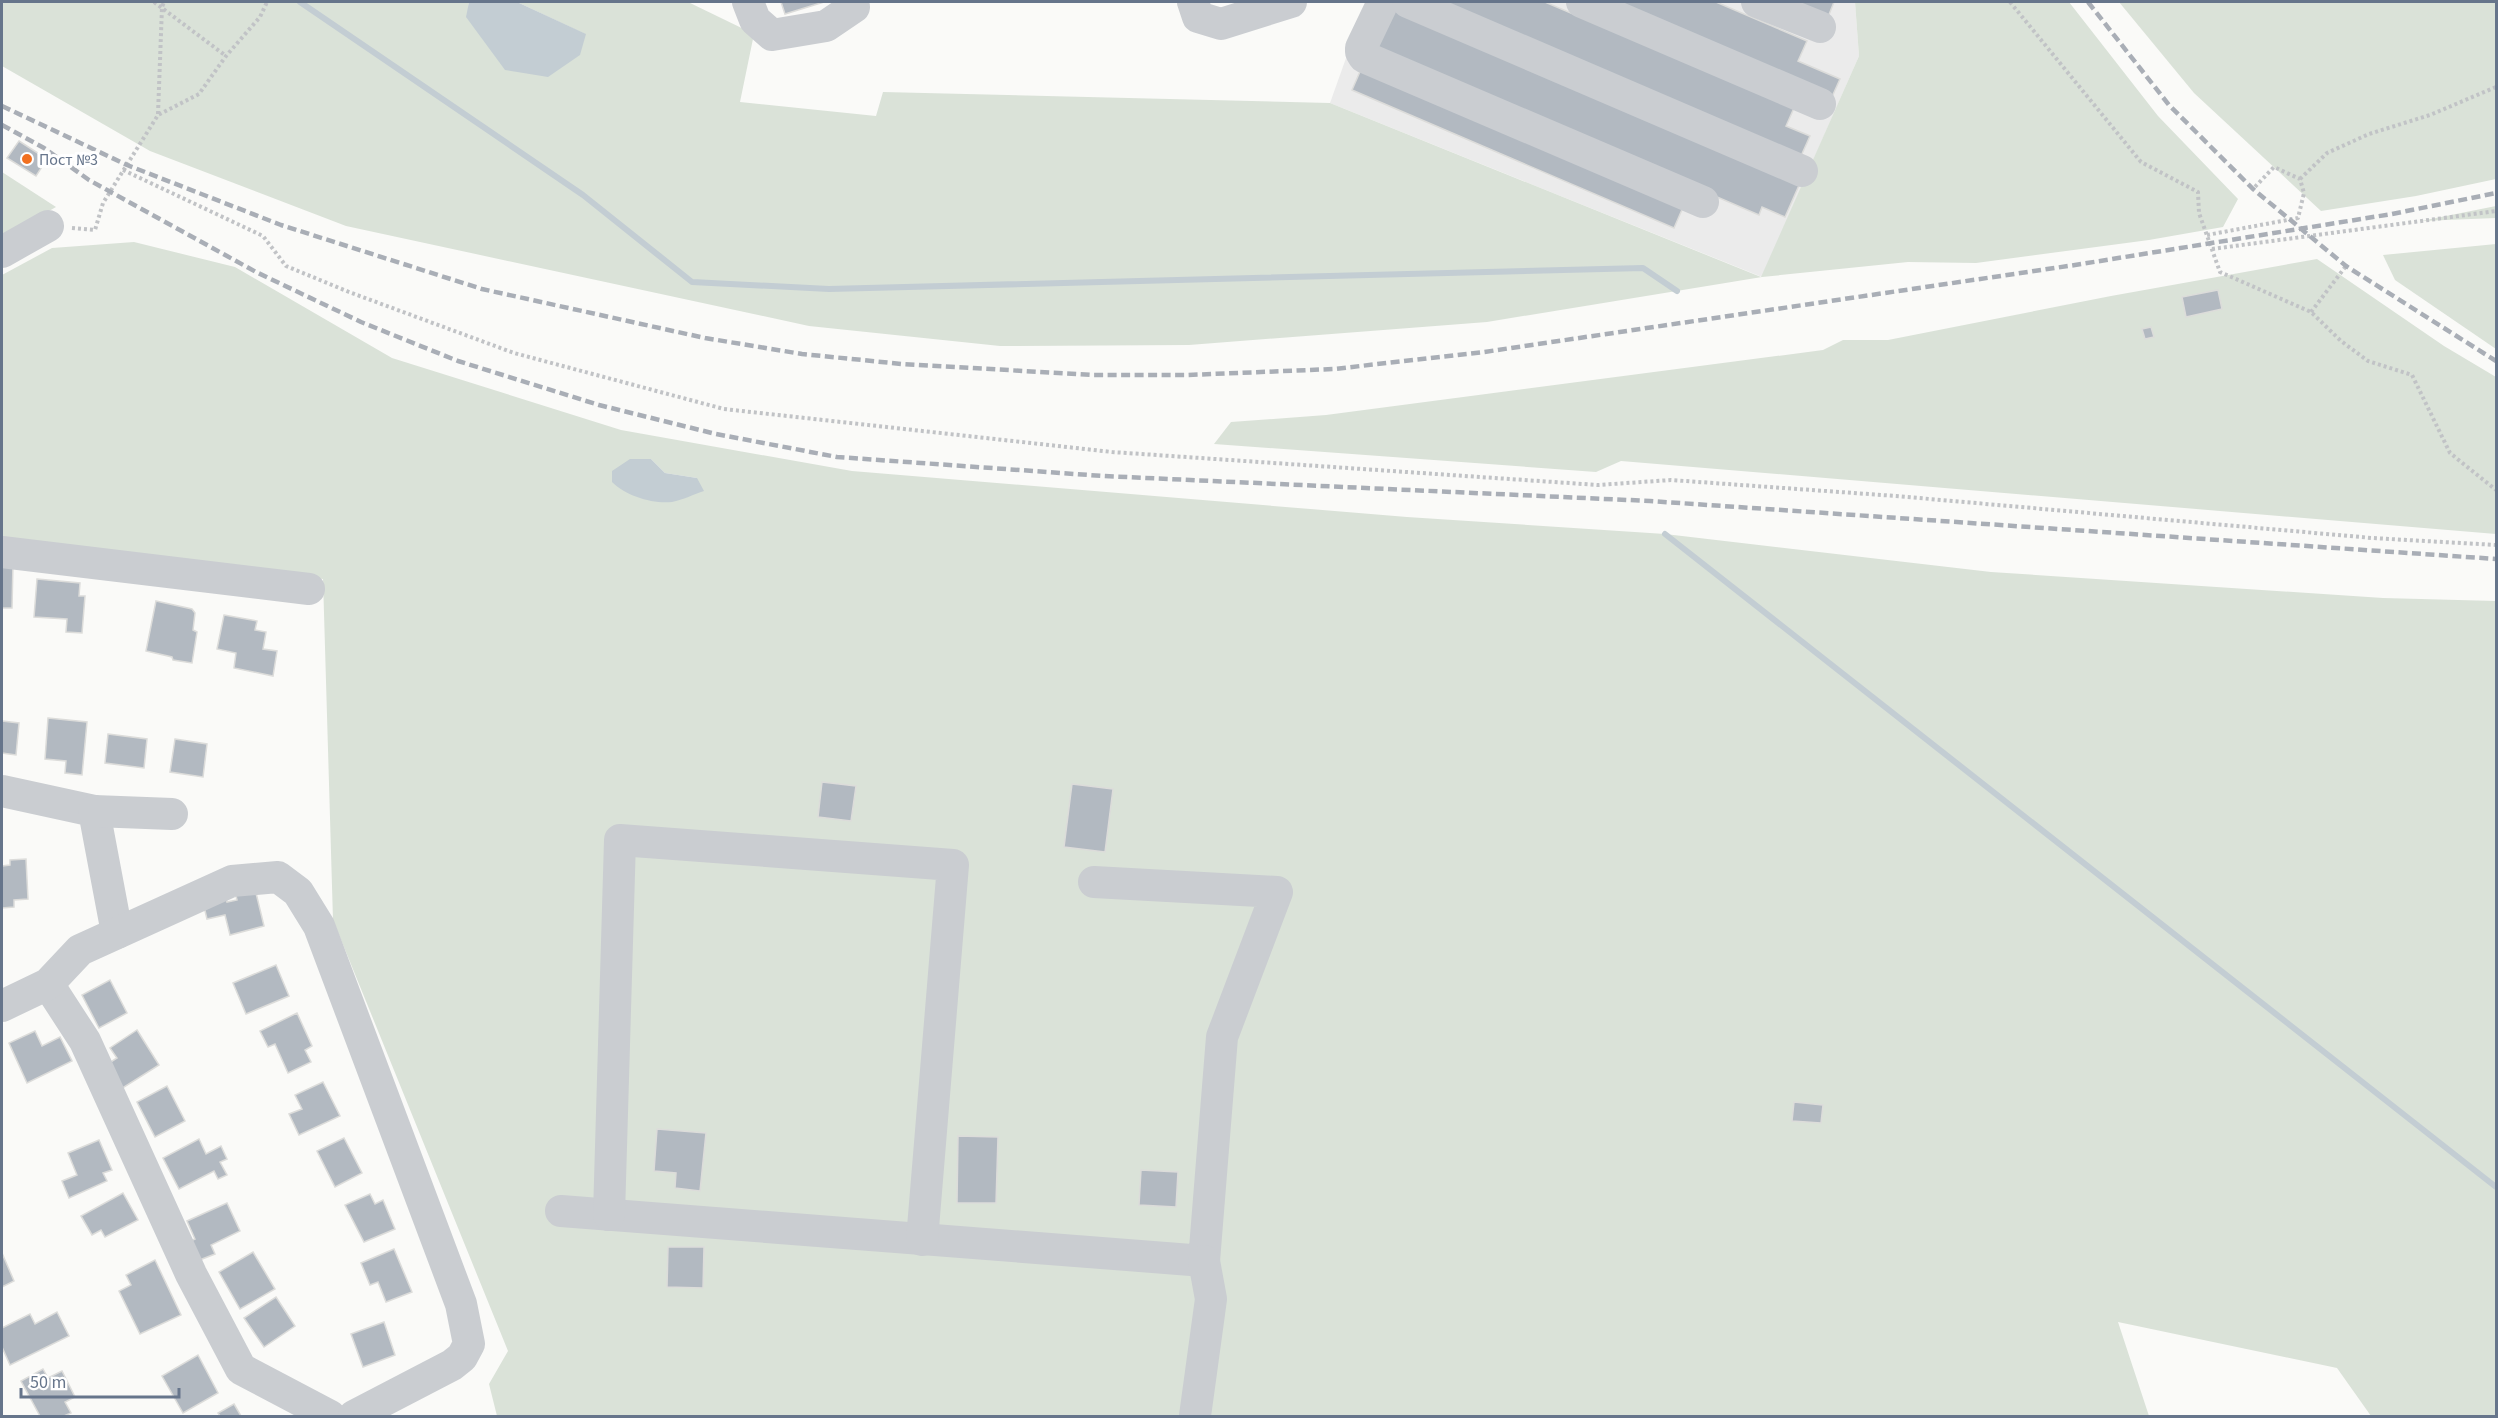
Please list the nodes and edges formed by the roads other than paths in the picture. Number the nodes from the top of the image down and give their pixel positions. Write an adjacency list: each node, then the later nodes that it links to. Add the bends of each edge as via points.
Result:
1 (748, 2): 2 (lane, via 755,20 772,35 825,26 854,7)
2 (852, 2)
3 (1193, 2): 4 (lane, via 1198,17 1221,24)
4 (1291, 2)
5 (1383, 2): 12 (lane, via 1362,48 1364,57)
6 (1408, 2): 11 (lane)
7 (1582, 2): 10 (lane)
8 (1757, 2): 9 (lane)
9 (1820, 27)
10 (1821, 104)
11 (1802, 171)
12 (1703, 202)
13 (48, 226): 14 (lane)
14 (2, 252)
15 (2, 552): 16 (lane)
16 (309, 589)
17 (2, 791): 18 (lane)
18 (94, 810): 19 (lane); 21 (lane)
19 (172, 814)
20 (1094, 882): 27 (lane, via 1277,892 1222,1037)
21 (117, 933): 22 (lane, via 80,950); 29 (lane, via 232,881 278,877 298,891 319,926 461,1304 469,1344 452,1365)
22 (48, 984): 23 (lane); 28 (lane, via 85,1041 191,1274 241,1370)
23 (2, 1006)
24 (561, 1212): 25 (lane)
25 (609, 1215): 26 (lane); 26 (lane, via 620,840 953,865)
26 (922, 1240): 27 (lane)
27 (1203, 1261): 30 (lane, via 1210,1299)
28 (330, 1416)
29 (354, 1416)
30 (1195, 1416)

